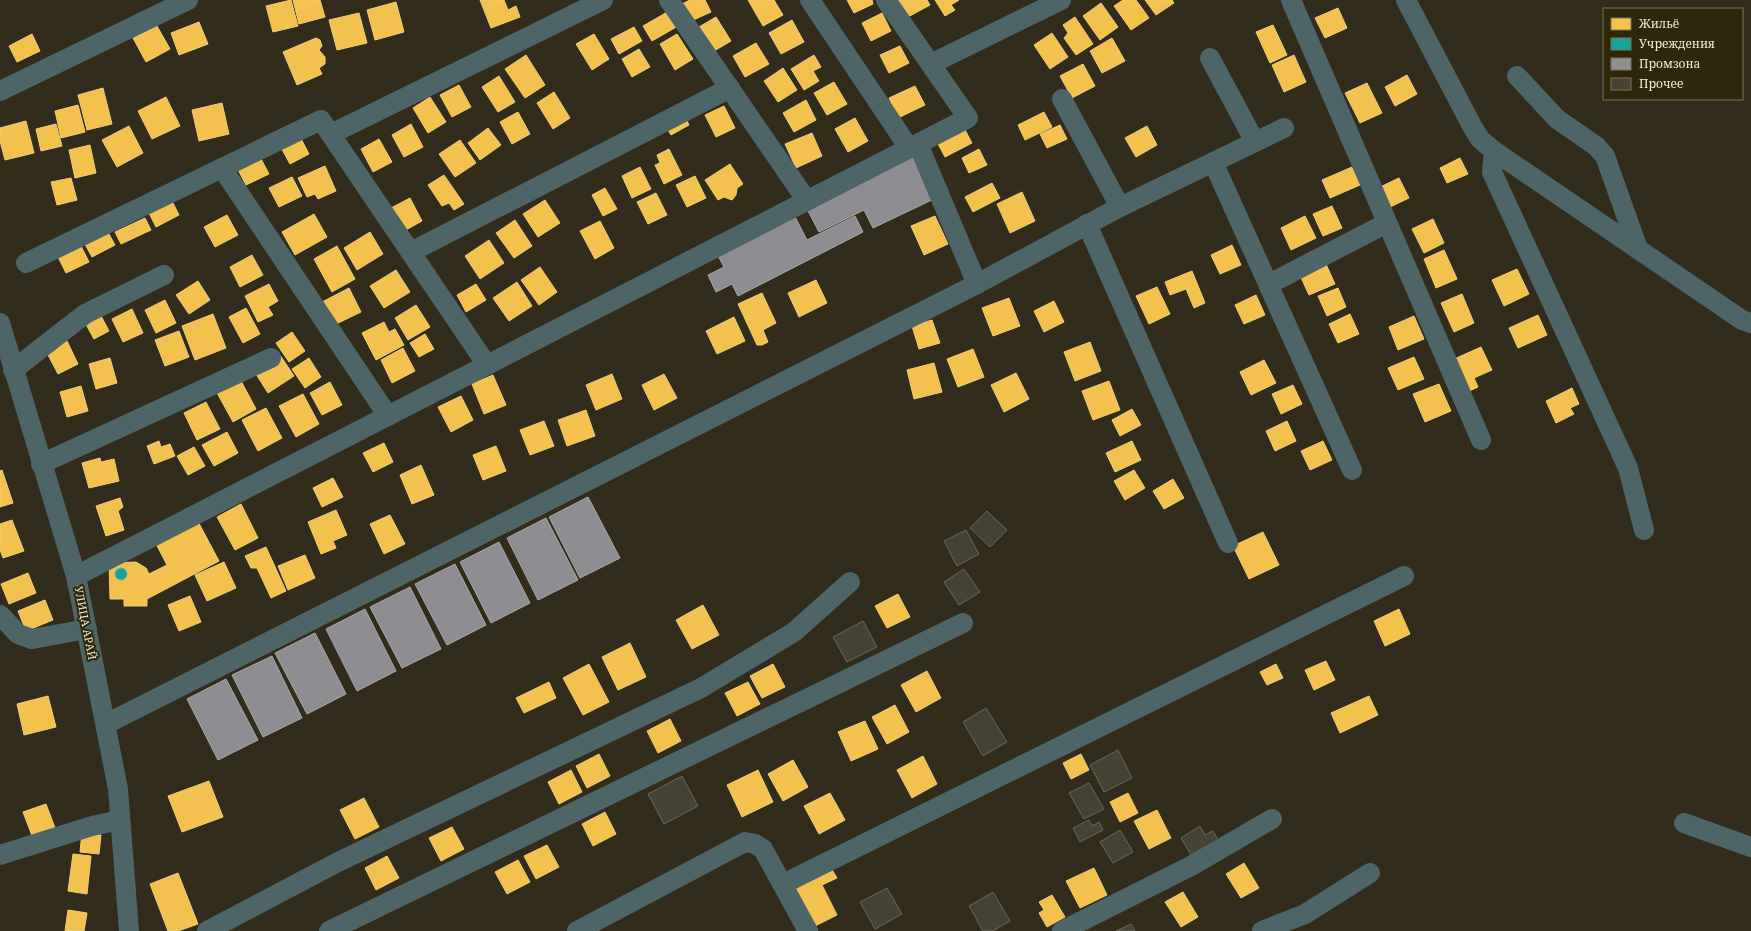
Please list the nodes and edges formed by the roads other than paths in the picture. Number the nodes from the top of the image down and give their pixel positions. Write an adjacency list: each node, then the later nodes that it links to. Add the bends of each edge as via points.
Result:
1 (188, 0): 13 (street)
2 (603, 0): 16 (street)
3 (669, 0): 12 (street)
4 (810, 0): 18 (street)
5 (886, 0): 10 (street)
6 (1061, 0): 10 (street)
7 (1291, 0): 24 (street)
8 (1406, 0): 19 (street, via 1472,126 1480,139)
9 (1210, 58): 17 (street)
10 (931, 64): 18 (street, via 968,118)
11 (1517, 76): 26 (street, via 1556,119 1596,146 1605,156)
12 (730, 88): 22 (street); 27 (street)
13 (0, 91)
14 (1062, 99): 23 (street)
15 (1284, 128): 17 (street)
16 (331, 134): 21 (street, via 321,120); 27 (street)
17 (1255, 142): 20 (street)
18 (914, 146): 22 (street); 30 (street)
19 (1494, 151): 26 (street); 41 (street, via 1492,172 1628,468)
20 (1213, 162): 23 (street); 31 (street)
21 (222, 168): 28 (street); 37 (street)
22 (807, 201): 35 (street)
23 (1120, 207): 25 (street)
24 (1387, 223): 31 (street); 38 (street)
25 (1087, 224): 30 (street); 42 (street)
26 (1638, 249): 33 (street, via 1742,320)
27 (411, 252): 35 (street)
28 (26, 263)
29 (164, 275): 36 (street, via 85,314)
30 (977, 284): 49 (street)
31 (1269, 284): 40 (street)
32 (0, 323): 36 (street, УЛИЦА АРАЙ)
33 (1751, 323)
34 (271, 358): 39 (street)
35 (487, 365): 37 (street)
36 (13, 370): 39 (street, УЛИЦА АРАЙ)
37 (388, 416): 43 (street)
38 (1481, 440)
39 (41, 464): 43 (street, УЛИЦА АРАЙ)
40 (1352, 470)
41 (1644, 530)
42 (1228, 543)
43 (76, 576): 48 (street, УЛИЦА АРАЙ)
44 (1404, 576): 56 (street)
45 (850, 582): 58 (street, via 794,632 701,688 338,862)
46 (0, 614): 48 (street, via 18,634 32,639)
47 (963, 623): 59 (street)
48 (87, 629): 49 (street, УЛИЦА АРАЙ)
49 (106, 724): 51 (street, УЛИЦА АРАЙ, via 118,789)
50 (1272, 819): 62 (street, via 1191,866)
51 (120, 820): 54 (street, via 92,826); 57 (street, УЛИЦА АРАЙ)
52 (1684, 823): 53 (street)
53 (1751, 847)
54 (0, 855)
55 (1370, 873): 63 (street, via 1305,914)
56 (783, 884): 60 (street, via 763,849 745,842); 61 (street)
57 (129, 931)
58 (207, 931)
59 (329, 931)
60 (577, 931)
61 (808, 931)
62 (1062, 931)
63 (1262, 931)

